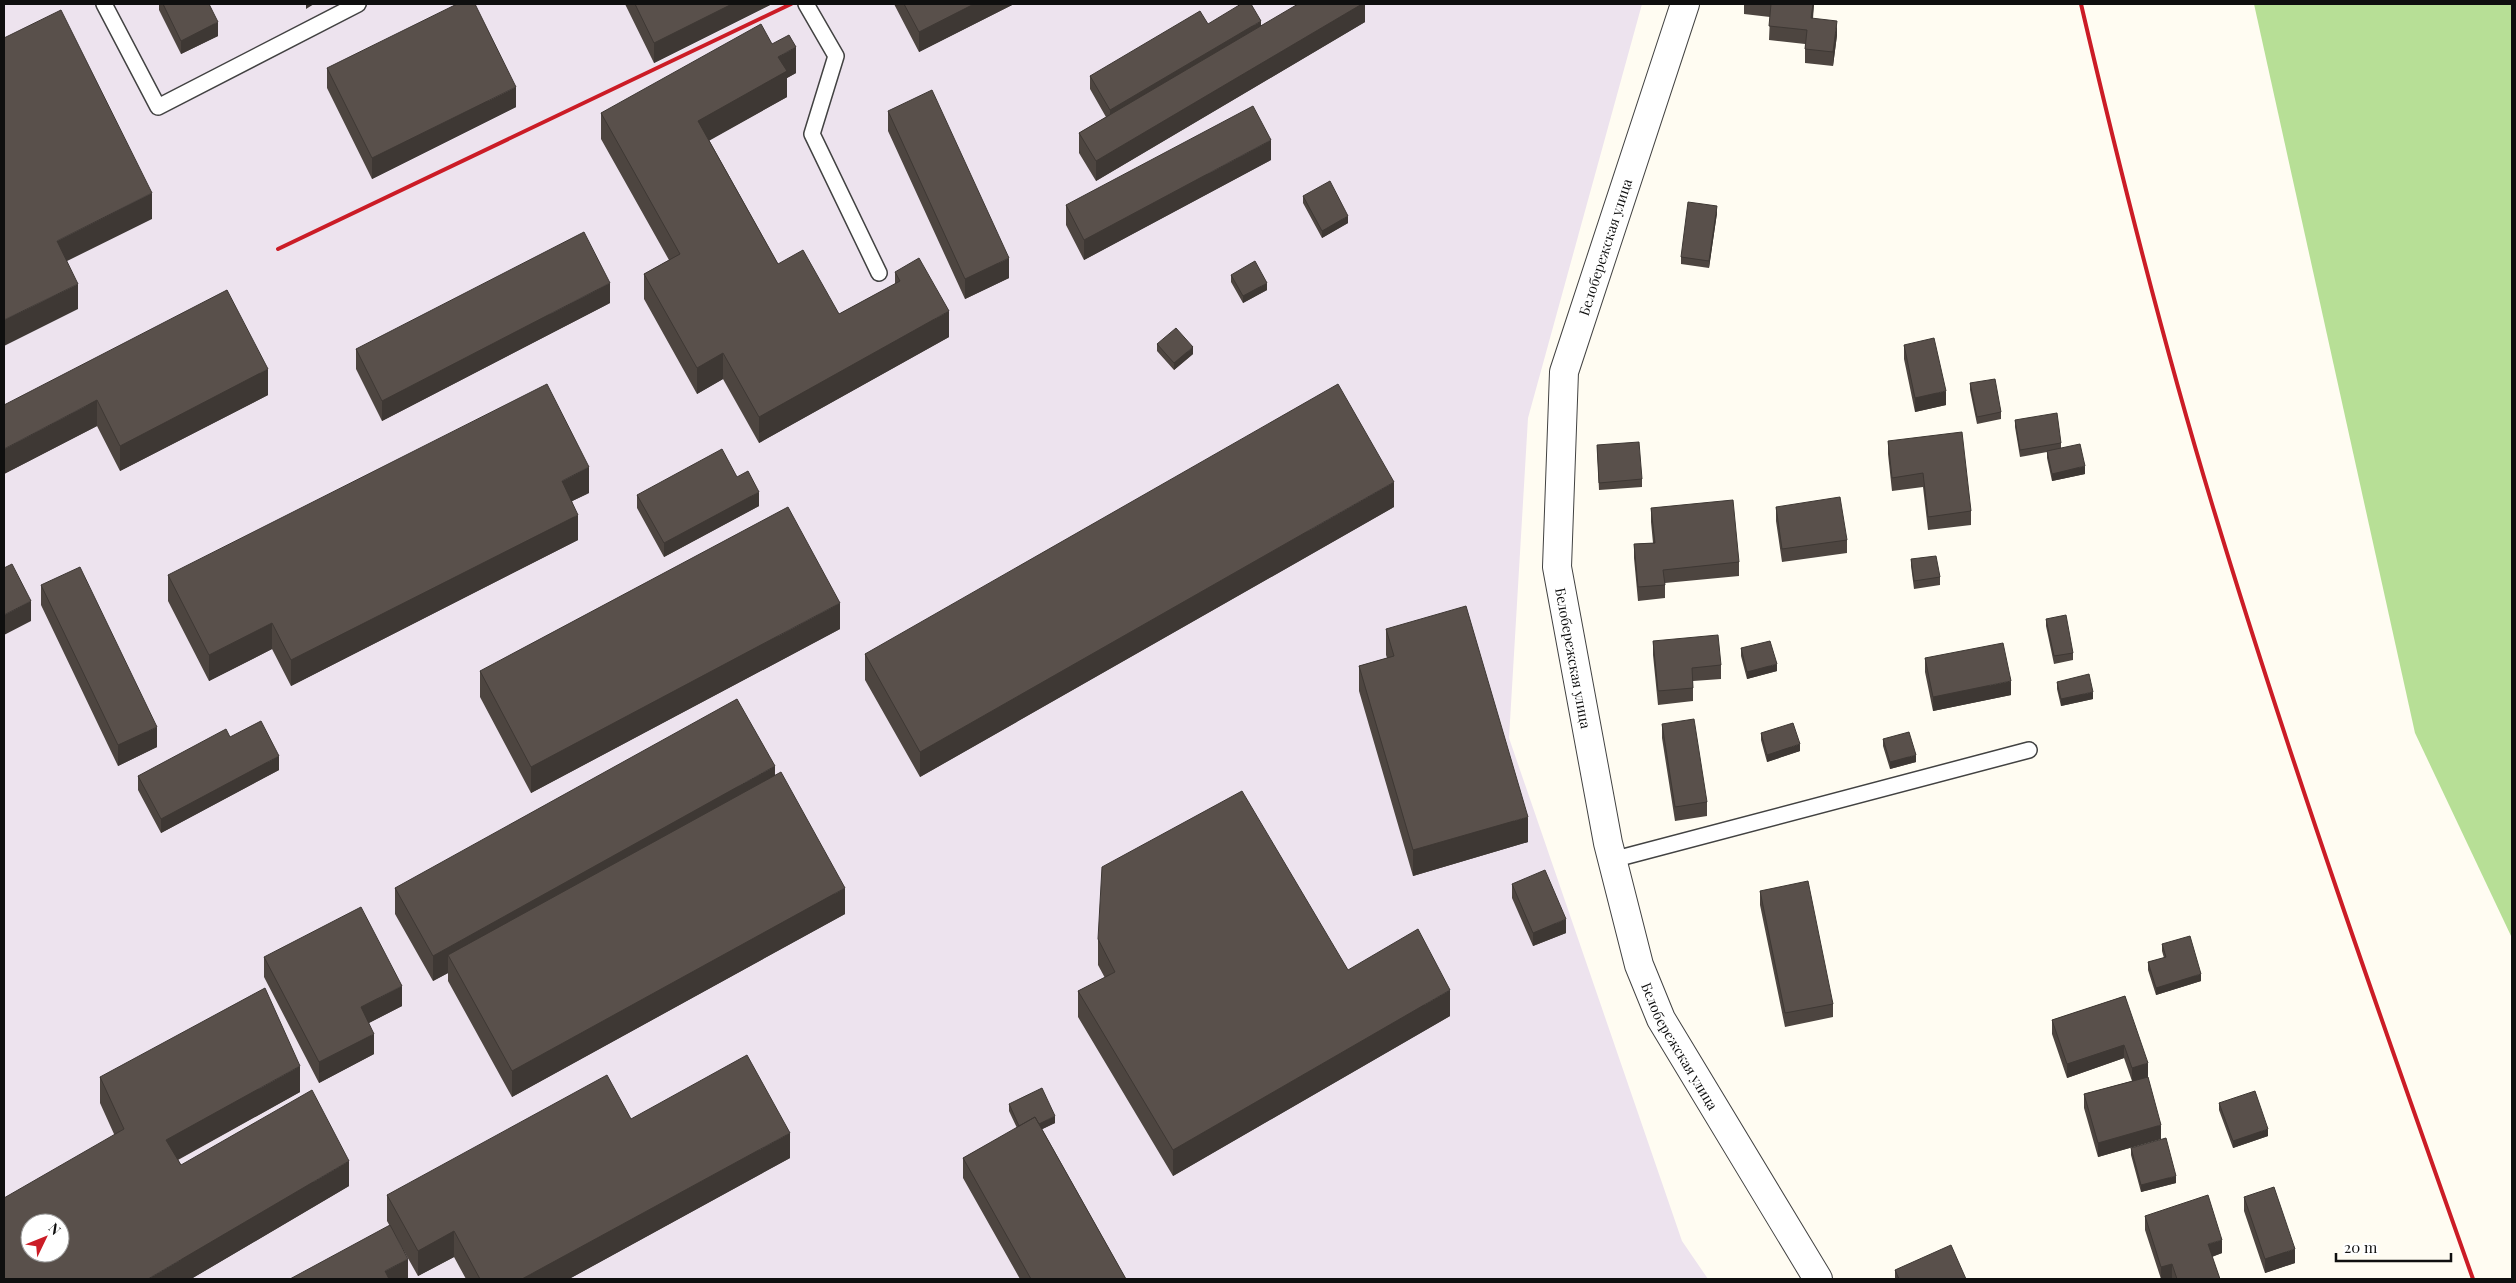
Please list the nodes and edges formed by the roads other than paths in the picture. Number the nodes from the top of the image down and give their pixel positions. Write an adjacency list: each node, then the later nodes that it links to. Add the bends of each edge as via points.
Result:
1 (104, 4): 2 (lane, via 158,107)
2 (358, 4)
3 (806, 4): 5 (lane, via 836,56 812,134)
4 (1685, 4): 7 (street, Белобережская улица, via 1564,372 1557,567)
5 (879, 274)
6 (2029, 750): 7 (lane)
7 (1612, 860): 8 (street, Белобережская улица, via 1639,965 1661,1019)
8 (1818, 1279)

